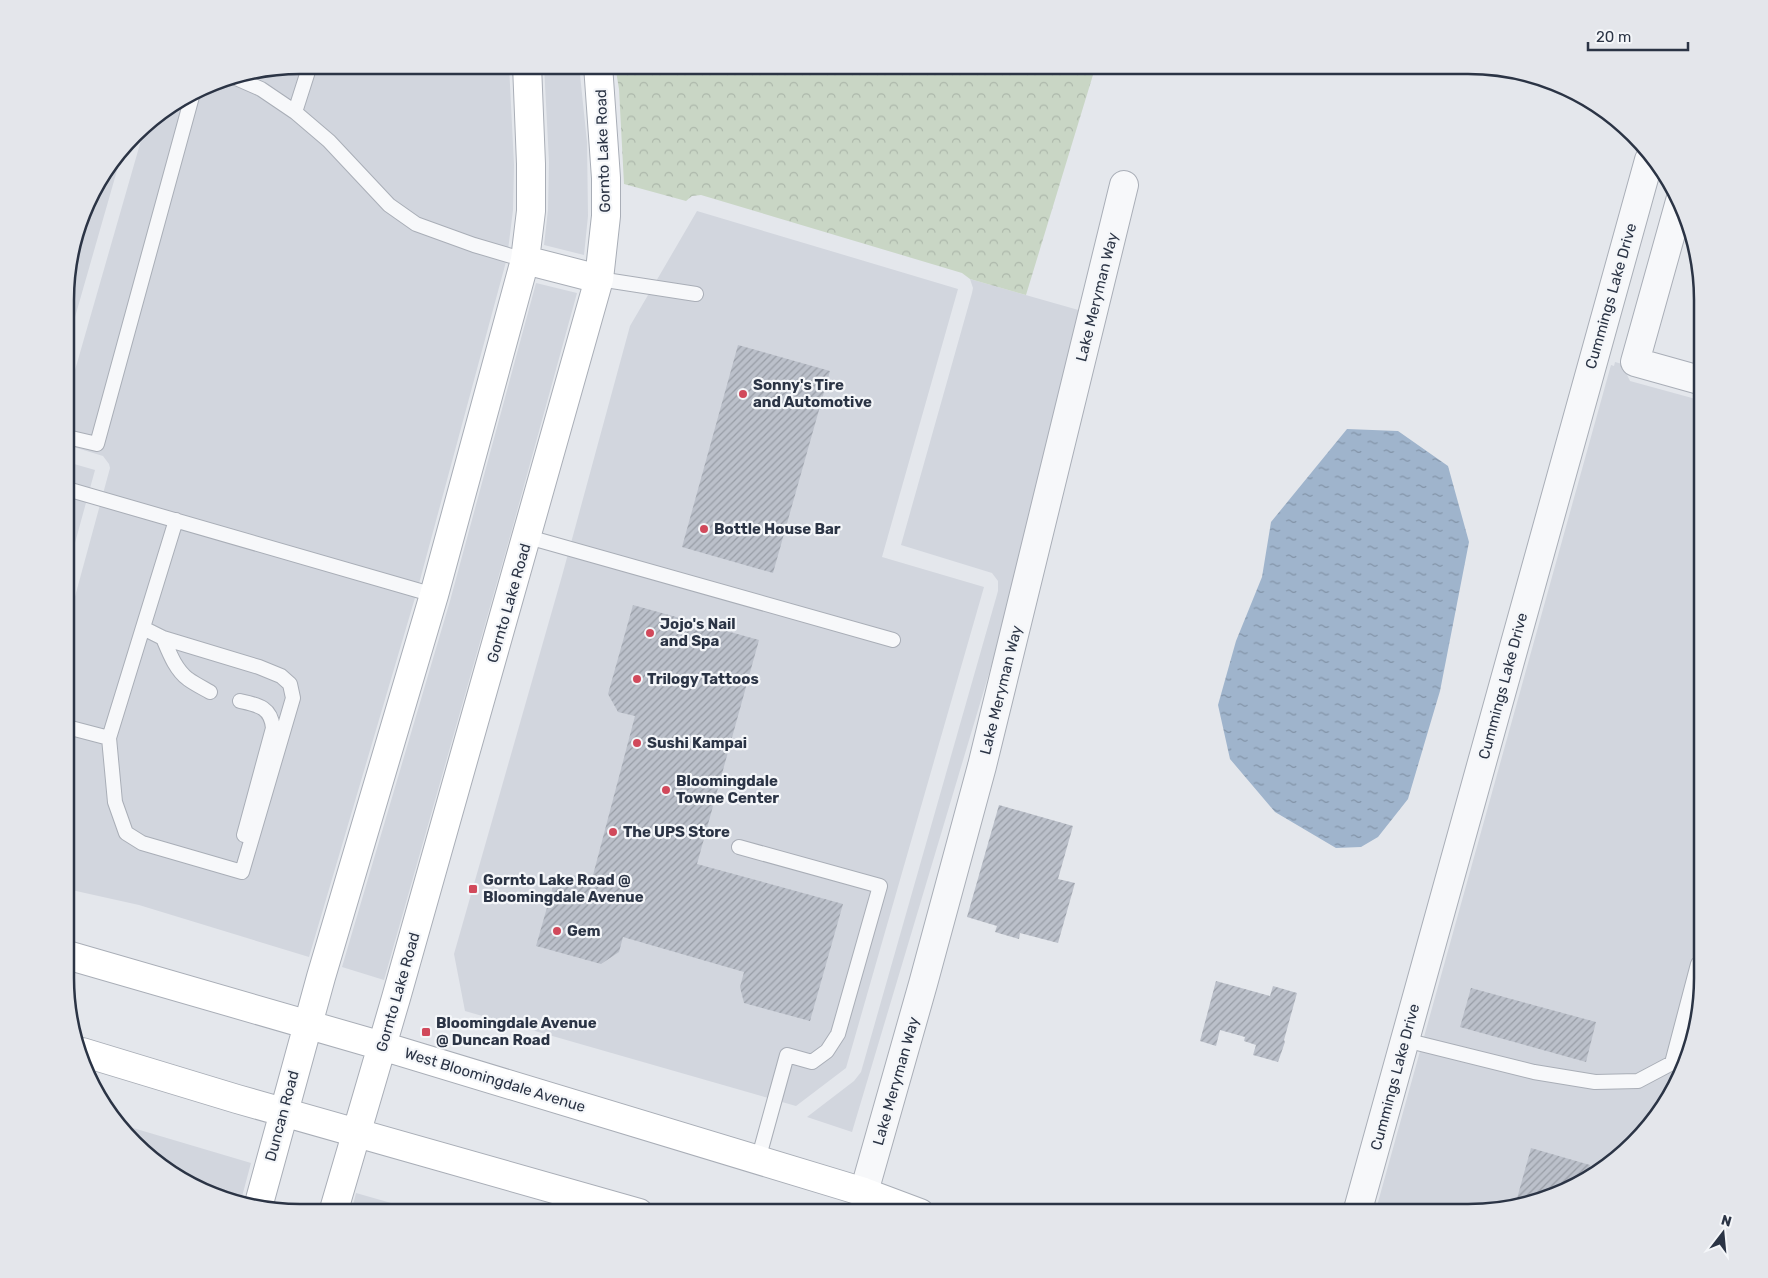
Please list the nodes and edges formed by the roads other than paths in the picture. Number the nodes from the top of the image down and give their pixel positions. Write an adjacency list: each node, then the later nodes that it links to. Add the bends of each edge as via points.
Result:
1 (307, 74): 6 (lane)
2 (527, 74): 10 (street, via 531,211)
3 (599, 74): 11 (street, Gornto Lake Road, via 606,178 606,216)
4 (242, 81): 6 (lane)
5 (191, 102): 14 (lane, via 97,444)
6 (295, 112): 10 (lane, via 329,141 389,205 416,224)
7 (1648, 162): 31 (street, Cummings Lake Drive)
8 (1124, 185): 37 (street, Lake Meryman Way, via 982,766)
9 (1677, 212): 13 (street, via 1635,362)
10 (525, 260): 11 (street); 18 (street)
11 (599, 279): 12 (lane); 17 (street, Gornto Lake Road)
12 (696, 294)
13 (1694, 379)
14 (74, 439)
15 (74, 491): 16 (lane)
16 (176, 520): 18 (lane); 19 (lane)
17 (528, 537): 21 (lane); 32 (street, Gornto Lake Road)
18 (434, 596): 30 (street)
19 (143, 628): 20 (lane); 25 (lane)
20 (163, 638): 22 (lane, via 170,656 188,679); 27 (lane, via 259,667 281,676 290,684 293,698)
21 (892, 640)
22 (210, 692)
23 (240, 701): 27 (lane, via 268,712 273,728 244,837)
24 (74, 729): 25 (lane)
25 (109, 738): 27 (lane, via 115,802 126,833 142,843 242,872)
26 (739, 847): 36 (lane, via 880,886 838,1034 827,1051 812,1062 787,1055)
27 (248, 852)
28 (74, 957): 30 (street, West Bloomingdale Avenue)
29 (1694, 979): 31 (lane, via 1672,1063 1638,1081 1595,1082 1534,1072)
30 (308, 1024): 32 (street, West Bloomingdale Avenue); 34 (street, Duncan Road)
31 (1405, 1040): 42 (street, Cummings Lake Drive)
32 (382, 1046): 35 (street, Gornto Lake Road); 36 (street, West Bloomingdale Avenue)
33 (87, 1053): 34 (street)
34 (283, 1112): 35 (street); 38 (street, Duncan Road)
35 (356, 1132): 39 (street); 40 (street)
36 (758, 1160): 37 (street, West Bloomingdale Avenue)
37 (864, 1192): 41 (street, West Bloomingdale Avenue)
38 (260, 1201)
39 (335, 1204)
40 (608, 1204)
41 (896, 1204)
42 (1359, 1204)

